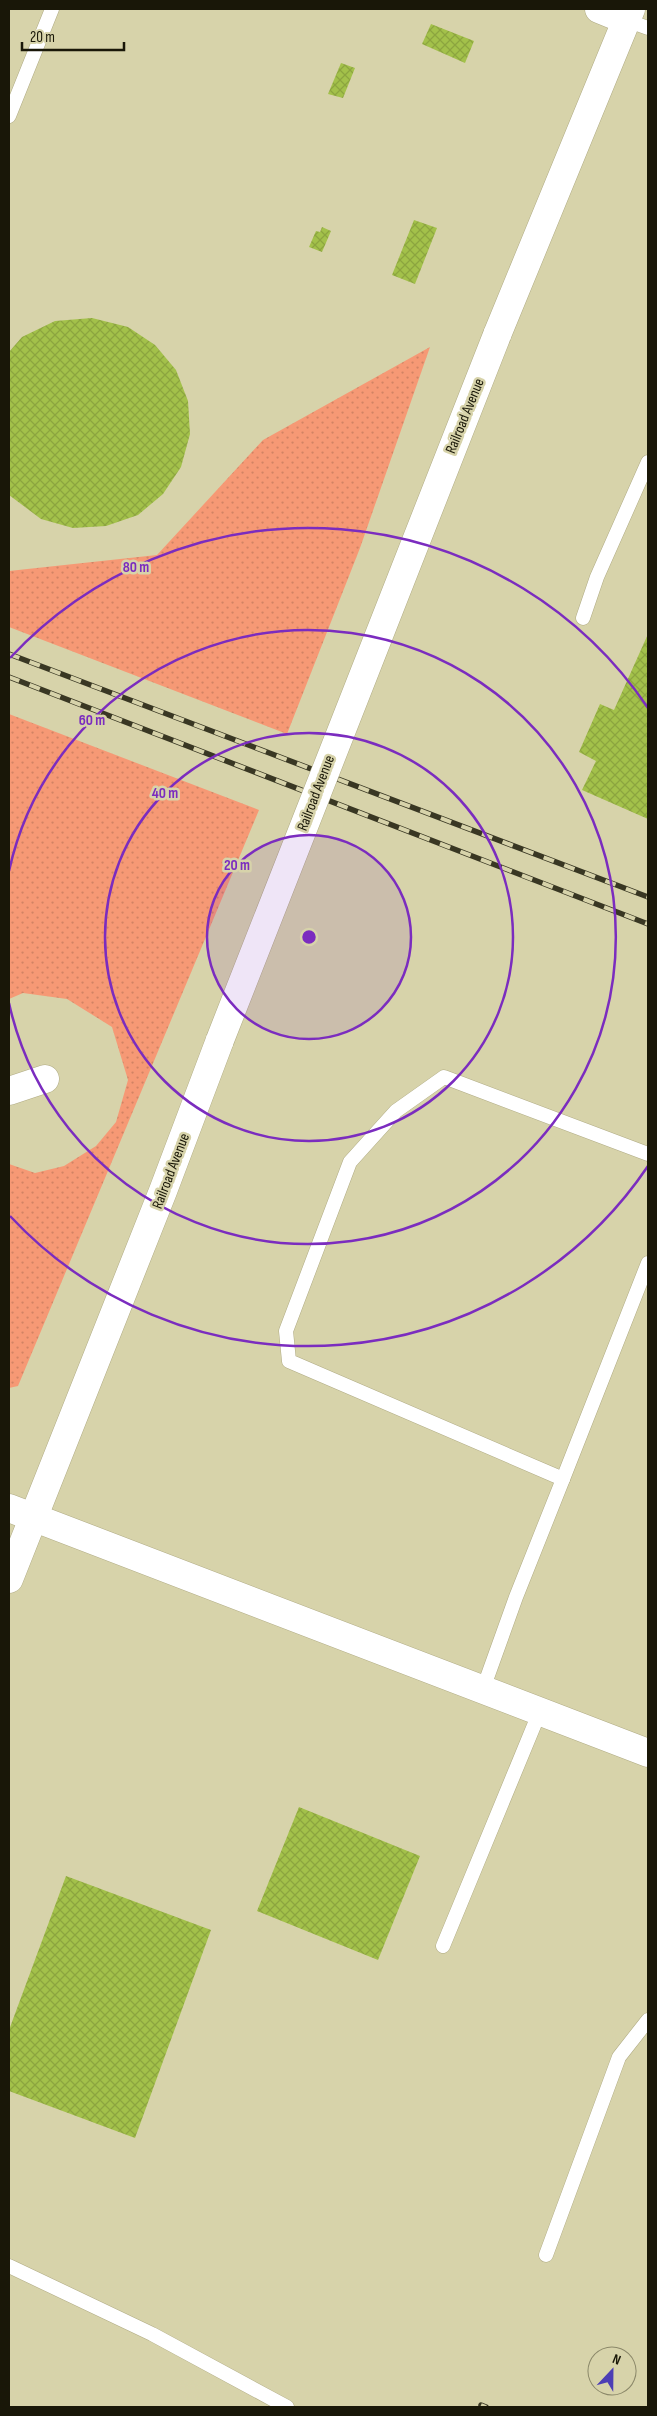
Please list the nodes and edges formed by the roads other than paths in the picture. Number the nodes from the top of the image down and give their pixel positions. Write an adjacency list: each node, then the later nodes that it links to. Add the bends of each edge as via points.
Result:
1 (52, 9): 4 (lane)
2 (599, 9): 3 (street)
3 (635, 19): 12 (street, Railroad Avenue, bridge, via 497,335 163,1191)
4 (9, 116)
5 (648, 462): 6 (lane, via 597,577)
6 (583, 618)
7 (45, 1079): 8 (street)
8 (9, 1091)
9 (648, 1154): 11 (lane, via 444,1077 396,1112 350,1162 286,1331 289,1362)
10 (648, 1263): 11 (lane)
11 (563, 1479): 14 (lane)
12 (21, 1513): 13 (street, Railroad Avenue); 14 (street)
13 (9, 1579)
14 (483, 1689): 15 (street)
15 (540, 1711): 16 (street); 17 (lane)
16 (648, 1753)
17 (443, 1946)
18 (648, 2020): 19 (lane, via 620,2057)
19 (546, 2255)
20 (9, 2266): 21 (lane, via 152,2334)
21 (287, 2407)

